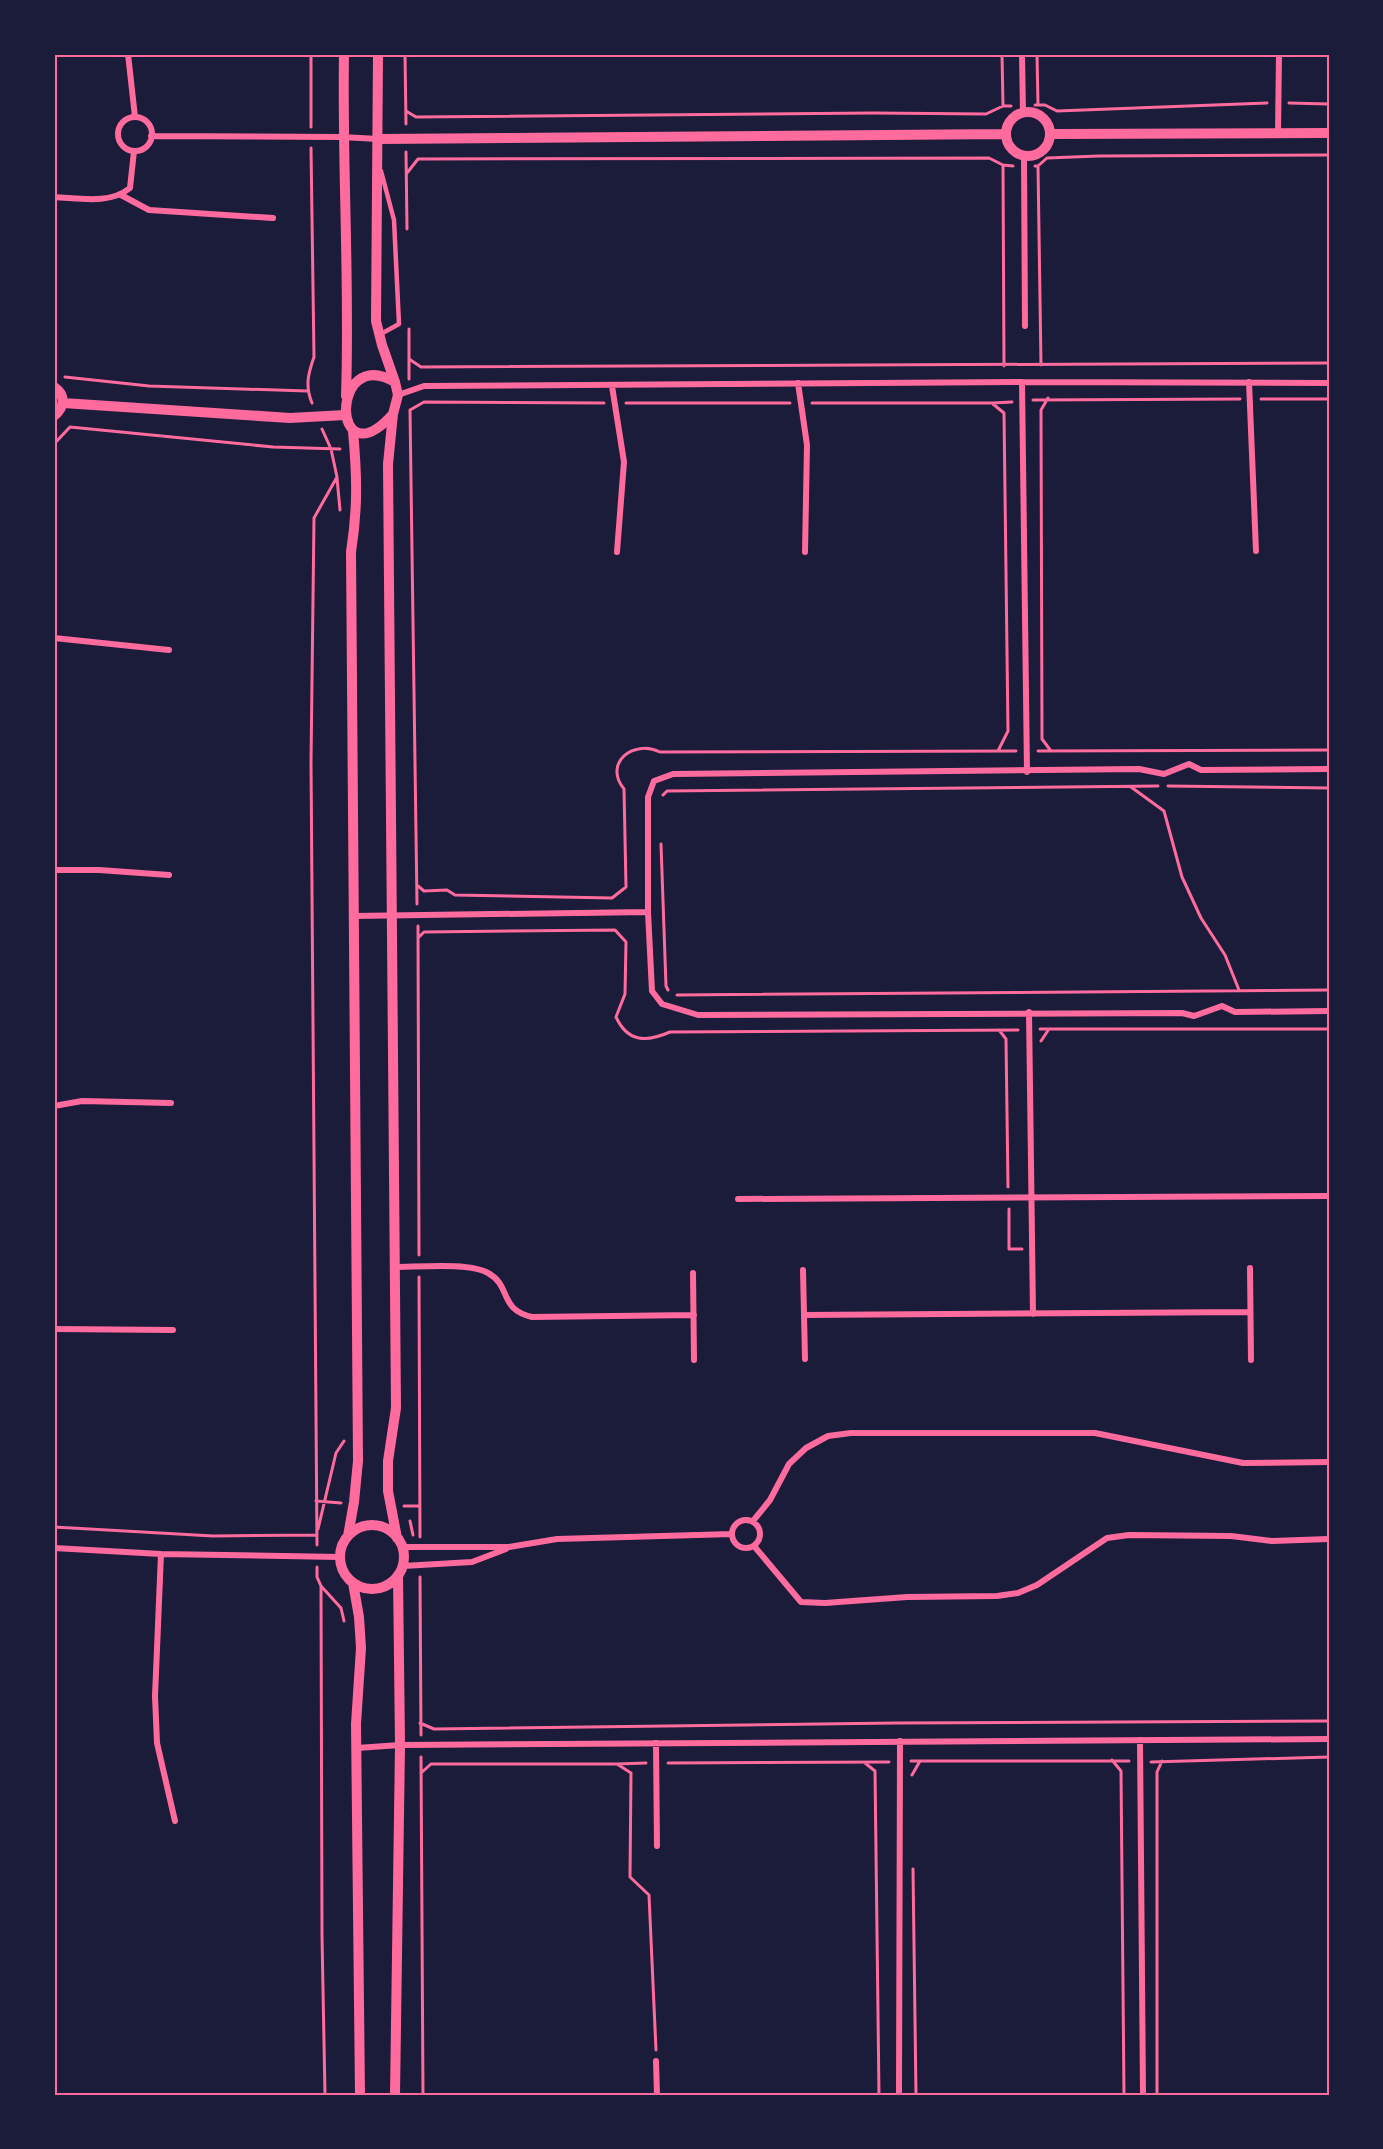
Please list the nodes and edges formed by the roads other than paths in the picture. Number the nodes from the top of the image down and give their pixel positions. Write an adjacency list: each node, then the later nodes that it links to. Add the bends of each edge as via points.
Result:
1 (128, 54): 7 (street)
2 (344, 54): 13 (street)
3 (378, 54): 14 (street)
4 (1022, 54): 6 (street)
5 (1279, 54): 8 (street)
6 (1023, 109): 10 (street, via 1011,119); 11 (street, via 1044,118)
7 (135, 117): 12 (street, via 149,125); 15 (street, via 123,122 118,133 122,145)
8 (1278, 133): 9 (street); 11 (street)
9 (1329, 133)
10 (1006, 134): 14 (street); 17 (street, via 1011,149)
11 (1051, 135): 17 (street, via 1045,149)
12 (152, 136): 13 (street); 15 (street, via 145,147)
13 (342, 137): 14 (street); 31 (street)
14 (379, 139): 16 (street)
15 (134, 151): 18 (street, via 130,188)
16 (378, 158): 22 (street); 22 (lane, via 394,220 399,324)
17 (1024, 161): 21 (street)
18 (121, 195): 19 (street, via 111,199); 20 (street, via 149,210)
19 (54, 197)
20 (273, 218)
21 (1025, 326)
22 (379, 335): 23 (street)
23 (395, 382): 30 (street); 31 (street, via 373,374 360,380)
24 (1022, 382): 25 (street); 26 (street); 43 (street)
25 (1249, 382): 27 (street); 37 (street)
26 (798, 383): 28 (street); 39 (street, via 807,445)
27 (1329, 383)
28 (612, 386): 30 (street, via 424,386); 38 (street, via 624,462)
29 (54, 387): 32 (street)
30 (398, 395): 33 (street)
31 (346, 400): 34 (street)
32 (63, 403): 34 (street, via 290,418); 35 (street)
33 (393, 414): 36 (street, via 374,432); 47 (street, via 389,451)
34 (345, 415): 36 (street)
35 (54, 416)
36 (353, 431): 48 (street, via 357,516 351,552)
37 (1256, 551)
38 (617, 552)
39 (805, 552)
40 (54, 638): 41 (street)
41 (169, 650)
42 (1329, 769): 43 (street, via 1201,770 1189,764 1164,774 1139,769)
43 (1027, 772): 46 (street, via 673,774 654,781 648,797)
44 (54, 870): 45 (street)
45 (169, 875)
46 (648, 912): 47 (street); 50 (street, via 652,991 662,1004 698,1015)
47 (391, 914): 48 (street); 56 (street)
48 (353, 916): 72 (street, via 358,1461)
49 (1329, 1011): 50 (street, via 1235,1012 1222,1006 1194,1016)
50 (1029, 1012): 53 (street)
51 (171, 1102): 52 (street, via 82,1101)
52 (54, 1106)
53 (1031, 1196): 54 (street); 55 (street); 61 (street)
54 (1329, 1196)
55 (738, 1199)
56 (395, 1267): 62 (street, via 477,1268 489,1273 503,1287 511,1307 532,1317); 74 (street, via 396,1408 388,1491)
57 (1250, 1268): 60 (street)
58 (803, 1270): 63 (street)
59 (693, 1273): 62 (street)
60 (1250, 1312): 61 (street); 68 (street)
61 (1033, 1314): 63 (street)
62 (694, 1315): 67 (street)
63 (804, 1315): 66 (street)
64 (54, 1329): 65 (street)
65 (173, 1330)
66 (805, 1359)
67 (694, 1360)
68 (1251, 1360)
69 (1329, 1462): 70 (street, via 1243,1463 1095,1433 851,1433 828,1436 806,1448 789,1464 770,1500)
70 (753, 1521): 71 (street, via 739,1522); 75 (street, via 760,1531)
71 (732, 1533): 75 (street, via 737,1545); 76 (street, via 557,1539)
72 (348, 1536): 74 (street, via 357,1529 379,1526); 79 (street)
73 (1329, 1539): 75 (street, via 1272,1541 1231,1536 1129,1535 1107,1539 1037,1585 1018,1593 825,1603 801,1602)
74 (400, 1542): 76 (street, via 420,1547); 80 (street)
75 (754, 1546)
76 (509, 1547): 80 (street, via 472,1562 420,1565)
77 (54, 1548): 78 (street)
78 (161, 1554): 79 (street); 88 (street, via 157,1743)
79 (340, 1557): 81 (street, via 346,1576)
80 (400, 1571): 81 (street, via 382,1587 372,1589); 86 (street)
81 (353, 1583): 87 (street, via 361,1648)
82 (1329, 1739): 83 (street)
83 (1140, 1740): 84 (street); 95 (street)
84 (900, 1741): 85 (street); 94 (street)
85 (656, 1743): 86 (street); 89 (street)
86 (400, 1745): 87 (street); 92 (street)
87 (357, 1748): 91 (street)
88 (175, 1821)
89 (657, 1846)
90 (656, 2061): 93 (street)
91 (360, 2095)
92 (395, 2095)
93 (657, 2095)
94 (899, 2095)
95 (1143, 2095)

